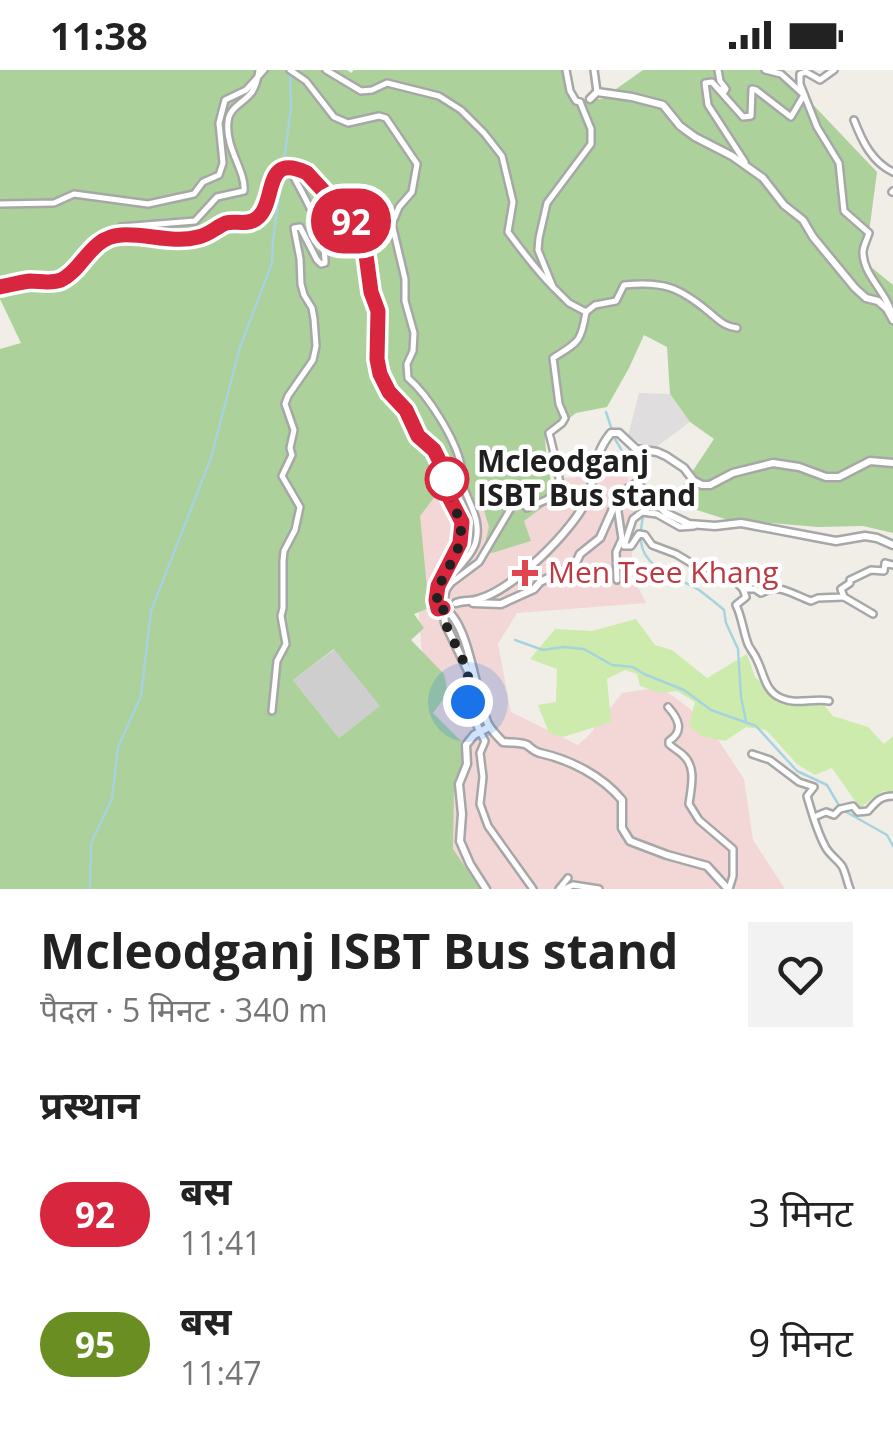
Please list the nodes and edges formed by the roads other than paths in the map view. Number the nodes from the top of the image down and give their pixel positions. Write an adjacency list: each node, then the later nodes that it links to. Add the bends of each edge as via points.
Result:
1 (326, 70): 22 (street, via 360,91 388,83 439,96 461,110 502,156 512,202 508,232)
2 (566, 70): 14 (street)
3 (595, 70): 11 (street)
4 (718, 70): 10 (street, via 726,89)
5 (765, 70): 12 (street, via 781,74)
6 (834, 70): 9 (street, via 820,80)
7 (291, 71): 35 (street, via 334,117 348,123 386,118 417,164 412,192 392,224 414,333 408,378 432,405 455,450 477,528 475,545 443,587)
8 (261, 72): 19 (street, via 225,100 218,123 223,163 219,175 194,194 148,204 74,194 54,203); 20 (street, via 228,117 228,141 244,191 217,197 195,221 121,227)
9 (813, 73): 12 (street, via 800,74)
10 (717, 87): 12 (street, via 748,118 752,90 791,117); 16 (street, via 705,83 708,105)
11 (597, 92): 13 (street); 16 (street, via 663,105 695,138)
12 (804, 95): 24 (street, via 839,162 844,211 868,234 863,252)
13 (590, 99): 14 (street)
14 (580, 102): 22 (street, via 592,144 547,204 538,238)
15 (854, 120): 18 (street, via 868,149)
16 (748, 168): 24 (street, via 803,220 855,288)
17 (286, 170): 20 (main road, via 270,182 265,208 248,223 222,224 188,239 120,234); 35 (main road, via 307,173 364,240 378,311 380,374 434,450 462,522 460,543 438,586 436,606); 39 (street, via 317,224 325,262 300,227 294,228 316,346 285,404 294,430 282,476 300,506 282,561 286,644 277,660)
18 (893, 172)
19 (0, 204)
20 (102, 242): 21 (main road, via 58,282)
21 (0, 287)
22 (553, 287): 23 (street)
23 (586, 312): 25 (street, via 616,301 624,285 655,282); 35 (street, via 582,337 553,358 565,418 549,432 560,490 527,508 507,492 512,508 478,562 446,590)
24 (892, 319)
25 (736, 328)
26 (893, 464): 34 (street, via 870,461 826,477 772,463 702,486 666,456 636,449 611,433 600,446 586,499 562,534 500,589)
27 (616, 502): 28 (street, via 639,483 666,513); 31 (street, via 622,527); 34 (street, via 600,538 575,565 501,604)
28 (696, 526): 29 (street, via 742,523); 32 (street, via 680,527 645,512 633,519 624,546 643,534 652,546 723,574)
29 (893, 545)
30 (893, 565): 33 (street, via 850,580)
31 (617, 580)
32 (743, 589): 33 (street, via 781,588 811,602); 37 (street, via 746,598 736,605 770,691 794,702)
33 (844, 596): 36 (street)
34 (456, 603): 35 (street)
35 (443, 608): 40 (street, via 454,614); 41 (street, via 468,671 468,702)
36 (873, 614)
37 (829, 701)
38 (668, 707): 50 (street, via 679,730 669,744 690,764 689,804 733,849)
39 (272, 711)
40 (489, 727): 41 (street); 50 (street, via 503,742 578,766 613,789 622,800 622,828 630,841 708,866)
41 (480, 732): 46 (street, via 466,745 460,841); 47 (street, via 480,804)
42 (752, 754): 44 (street, via 814,786 807,796)
43 (893, 796): 44 (street, via 868,811 853,806)
44 (813, 817): 51 (street)
45 (568, 878): 48 (street)
46 (486, 889)
47 (533, 889)
48 (561, 889): 49 (street)
49 (599, 889)
50 (729, 889)
51 (850, 889)

